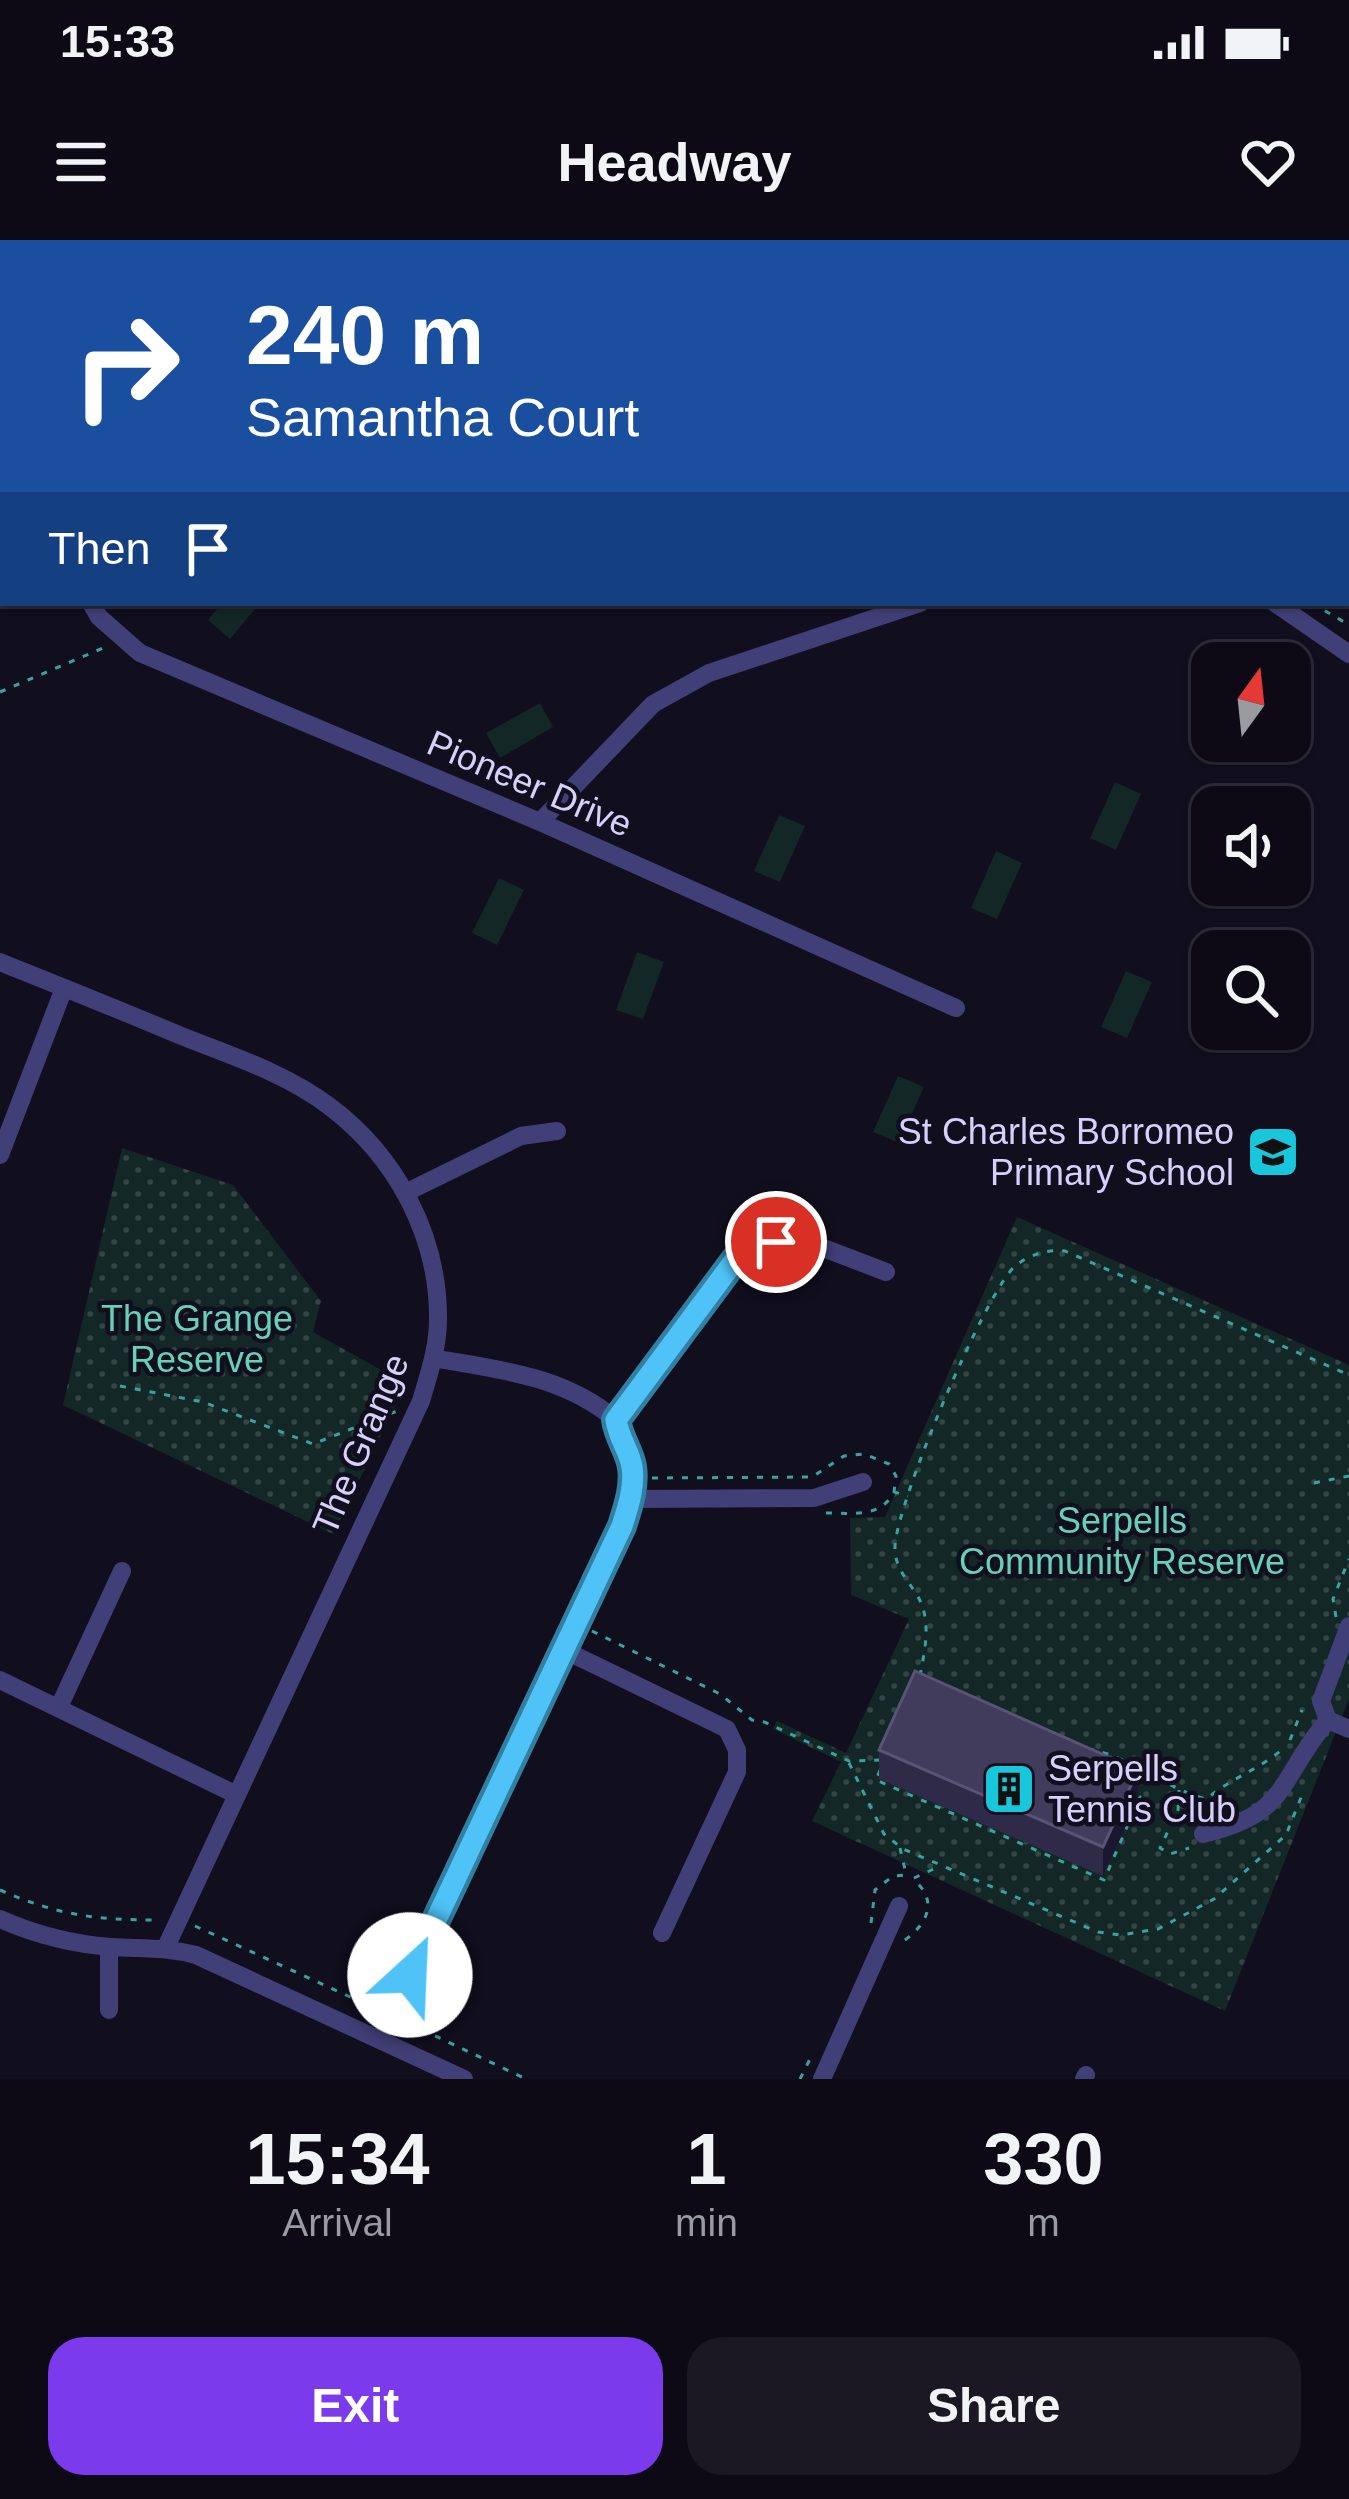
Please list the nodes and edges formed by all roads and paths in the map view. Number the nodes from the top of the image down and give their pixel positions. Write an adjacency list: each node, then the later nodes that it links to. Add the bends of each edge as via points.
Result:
1 (93, 606): 6 (street, Pioneer Drive)
2 (911, 606): 9 (street, via 709,673 652,704)
3 (1279, 606): 7 (street)
4 (1317, 606): 5 (path)
5 (1349, 625)
6 (122, 640): 8 (path); 9 (street, Pioneer Drive)
7 (1349, 654)
8 (0, 692)
9 (540, 822): 12 (street, Pioneer Drive)
10 (0, 962): 11 (street, The Grange)
11 (64, 988): 14 (street); 15 (street, The Grange, via 327,1104)
12 (956, 1008)
13 (557, 1131): 15 (street, via 520,1136)
14 (0, 1156)
15 (407, 1192): 17 (street, The Grange, via 436,1286)
16 (886, 1272): 21 (street, via 813,1244 776,1242 735,1260)
17 (433, 1358): 20 (street, The Grange); 21 (street, via 544,1379)
18 (1349, 1375): 32 (path, via 1065,1251 1023,1260 994,1294 958,1370 895,1544 926,1619)
19 (120, 1386): 20 (path, via 202,1402 313,1444)
20 (422, 1401): 42 (street, The Grange)
21 (616, 1420): 25 (street, via 632,1463)
22 (1349, 1476): 24 (path)
23 (863, 1482): 25 (street, via 814,1498)
24 (1314, 1483)
25 (631, 1499): 30 (street)
26 (1349, 1559): 28 (path, via 1333,1599)
27 (122, 1571): 33 (street)
28 (1343, 1625): 35 (street, via 1321,1701)
29 (591, 1633): 38 (path)
30 (564, 1650): 48 (street, via 727,1729 737,1750 737,1772); 52 (street)
31 (0, 1680): 33 (street)
32 (917, 1691)
33 (59, 1707): 42 (street)
34 (1304, 1707): 41 (path, via 1290,1741 1261,1767 1208,1799)
35 (1328, 1720): 36 (street); 43 (street, via 1273,1804)
36 (1349, 1729)
37 (1082, 1748): 41 (path)
38 (849, 1762): 40 (path, via 884,1760 876,1780 1104,1880 1140,1797); 44 (path, via 884,1834)
39 (1306, 1784): 45 (path, via 1275,1845 1214,1898 1137,1934 1098,1932)
40 (1120, 1788)
41 (1179, 1789): 43 (path, via 1160,1848 1170,1854)
42 (237, 1795): 50 (street, The Grange)
43 (1197, 1841)
44 (900, 1846): 45 (path); 45 (path, via 913,1879)
45 (940, 1866)
46 (898, 1906): 54 (street)
47 (0, 1918): 49 (street, via 62,1941)
48 (662, 1933)
49 (109, 1947): 50 (street); 51 (street)
50 (166, 1947): 52 (street)
51 (109, 2010)
52 (380, 2038): 53 (street)
53 (464, 2079)
54 (822, 2079)

